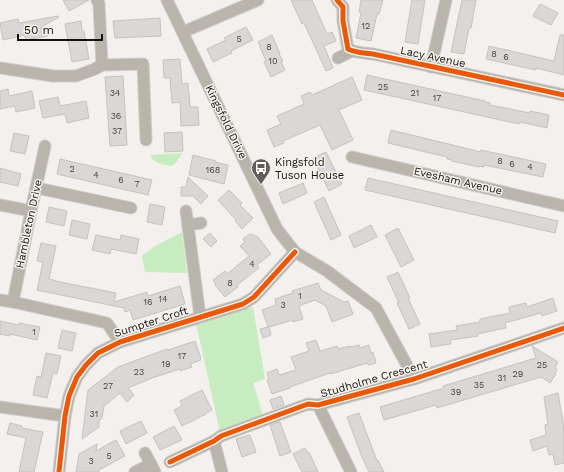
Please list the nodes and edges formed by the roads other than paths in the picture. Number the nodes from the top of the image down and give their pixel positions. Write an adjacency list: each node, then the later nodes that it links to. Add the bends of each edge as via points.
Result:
1 (97, 0): 9 (street)
2 (167, 0): 6 (street, Kingsfold Drive)
3 (258, 0): 6 (street)
4 (337, 0): 7 (street, via 342,7 348,49)
5 (446, 0): 10 (street)
6 (183, 32): 24 (street, Kingsfold Drive, via 277,229)
7 (352, 51): 8 (street); 10 (street, Lacy Avenue)
8 (338, 58)
9 (102, 65): 11 (street, via 76,76 53,76); 13 (street, via 143,64)
10 (431, 67): 12 (street, Lacy Avenue)
11 (0, 68)
12 (564, 95)
13 (146, 140)
14 (45, 146): 16 (street, Hambleton Drive)
15 (352, 157): 18 (street, Evesham Avenue)
16 (37, 188): 19 (street); 20 (street, Hambleton Drive)
17 (0, 205): 20 (street)
18 (564, 206)
19 (131, 208)
20 (31, 211): 26 (street, Hambleton Drive)
21 (186, 211): 23 (street, Sumpter Croft)
22 (201, 223): 23 (street)
23 (188, 225): 27 (street, Sumpter Croft)
24 (295, 252): 27 (street, Sumpter Croft, via 254,297 243,304); 30 (street, Kingsfold Drive, via 327,271 376,308)
25 (0, 300): 26 (street)
26 (12, 302): 29 (street, via 107,323)
27 (200, 316): 29 (street, Sumpter Croft)
28 (564, 328): 30 (street, Studholme Crescent)
29 (120, 342): 33 (street, Sumpter Croft, via 98,353 77,377 69,396)
30 (414, 379): 31 (street, Studholme Crescent)
31 (318, 405): 34 (street, Studholme Crescent, via 308,404 221,436); 41 (street)
32 (0, 407): 33 (street)
33 (65, 416): 38 (street, Sumpter Croft)
34 (214, 441): 36 (street, Studholme Crescent); 40 (street)
35 (145, 453): 37 (street)
36 (170, 462)
37 (153, 468): 39 (street)
38 (59, 472)
39 (135, 472)
40 (222, 472)
41 (350, 472)

